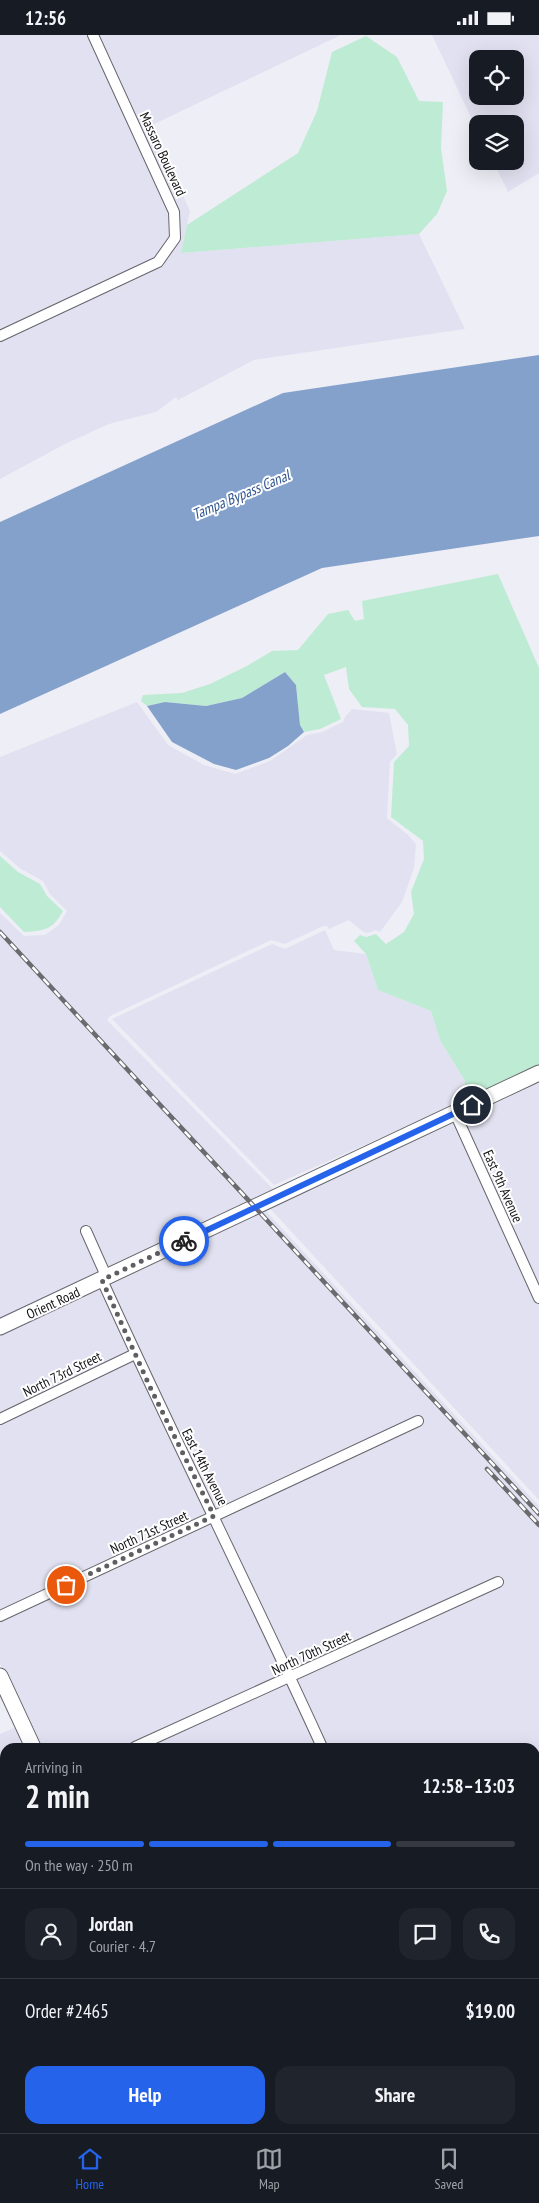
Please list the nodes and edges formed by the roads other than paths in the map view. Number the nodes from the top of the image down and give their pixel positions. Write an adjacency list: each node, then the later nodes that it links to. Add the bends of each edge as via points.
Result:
1 (93, 35): 2 (street, Massaro Boulevard, via 174,212 175,238 158,262)
2 (0, 337)
3 (539, 1073): 4 (street, Orient Road)
4 (455, 1113): 6 (street, Orient Road); 7 (street, East 9th Avenue)
5 (86, 1231): 6 (street, East 14th Avenue)
6 (104, 1279): 8 (street, Orient Road); 9 (street, East 14th Avenue)
7 (539, 1298)
8 (0, 1327)
9 (136, 1354): 10 (street, North 73rd Street); 12 (street, East 14th Avenue)
10 (0, 1419)
11 (418, 1421): 12 (street, North 71st Street)
12 (214, 1516): 14 (street, North 71st Street); 16 (street, East 14th Avenue)
13 (498, 1582): 16 (street, North 70th Street)
14 (0, 1616)
15 (0, 1676): 17 (street)
16 (290, 1677): 18 (street, North 70th Street); 19 (street, East 14th Avenue)
17 (31, 1743)
18 (143, 1743)
19 (320, 1743)

